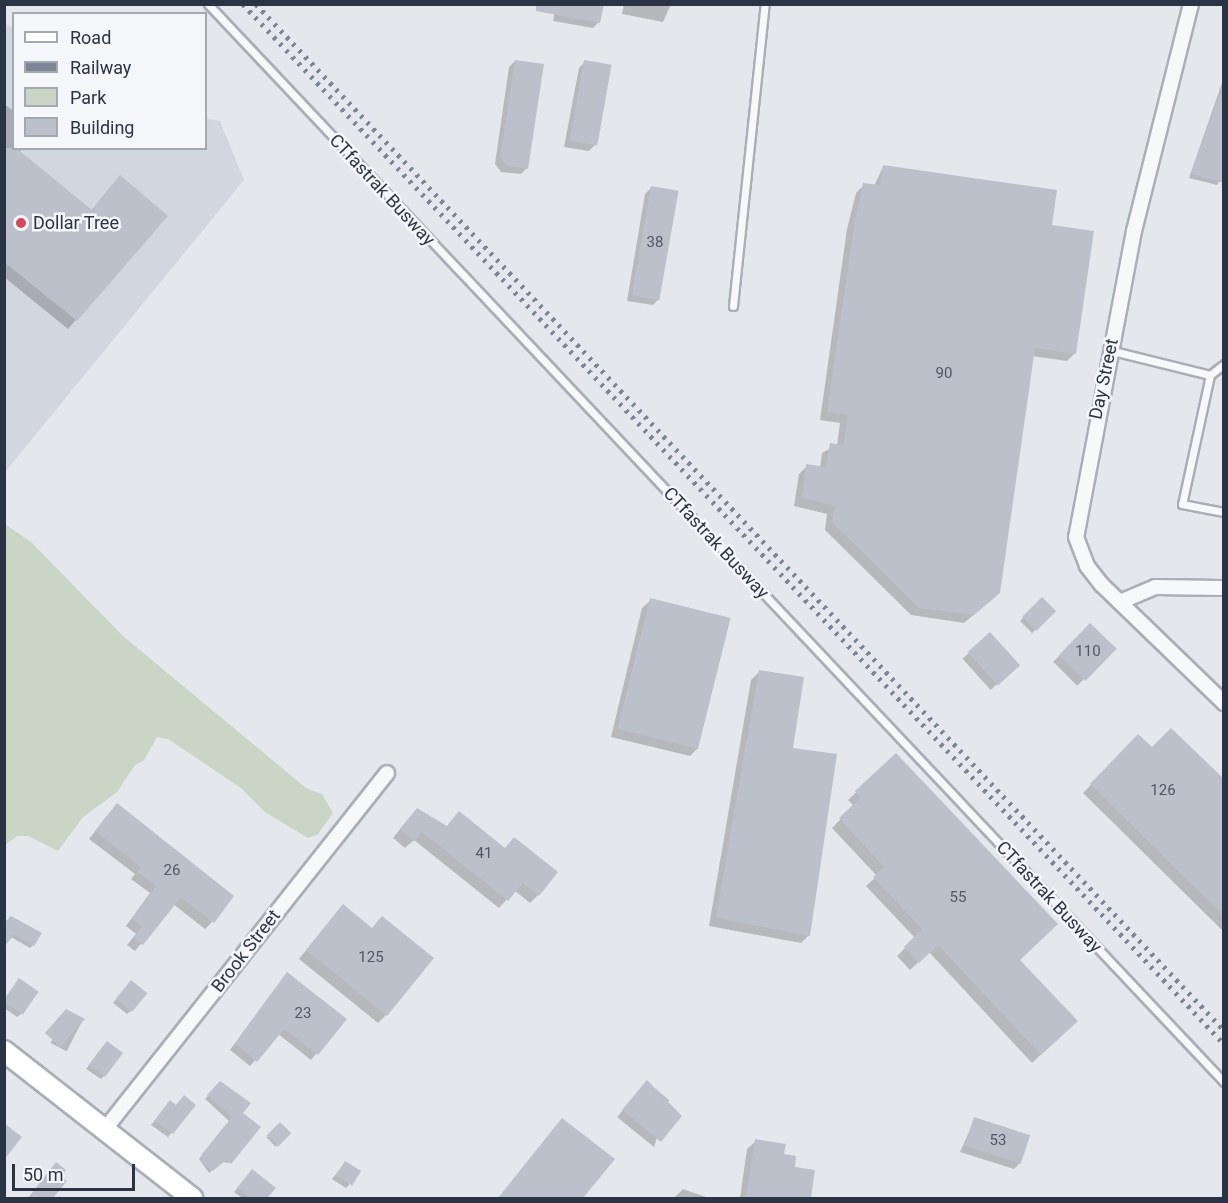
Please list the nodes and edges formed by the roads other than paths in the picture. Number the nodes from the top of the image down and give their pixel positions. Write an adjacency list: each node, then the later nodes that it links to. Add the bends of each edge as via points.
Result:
1 (208, 4): 14 (lane, CTfastrak Busway)
2 (765, 4): 4 (lane)
3 (1191, 4): 5 (street, Day Street)
4 (734, 306)
5 (1109, 350): 7 (lane); 10 (street, Day Street, via 1076,537 1087,566)
6 (1224, 364): 7 (lane)
7 (1210, 375): 8 (lane, via 1182,504)
8 (1224, 512)
9 (1224, 588): 10 (street, via 1155,587)
10 (1120, 603): 11 (street, Day Street)
11 (1224, 703)
12 (387, 773): 15 (street, Brook Street)
13 (4, 1051): 15 (main road)
14 (1224, 1082)
15 (105, 1130): 16 (main road)
16 (192, 1198)

